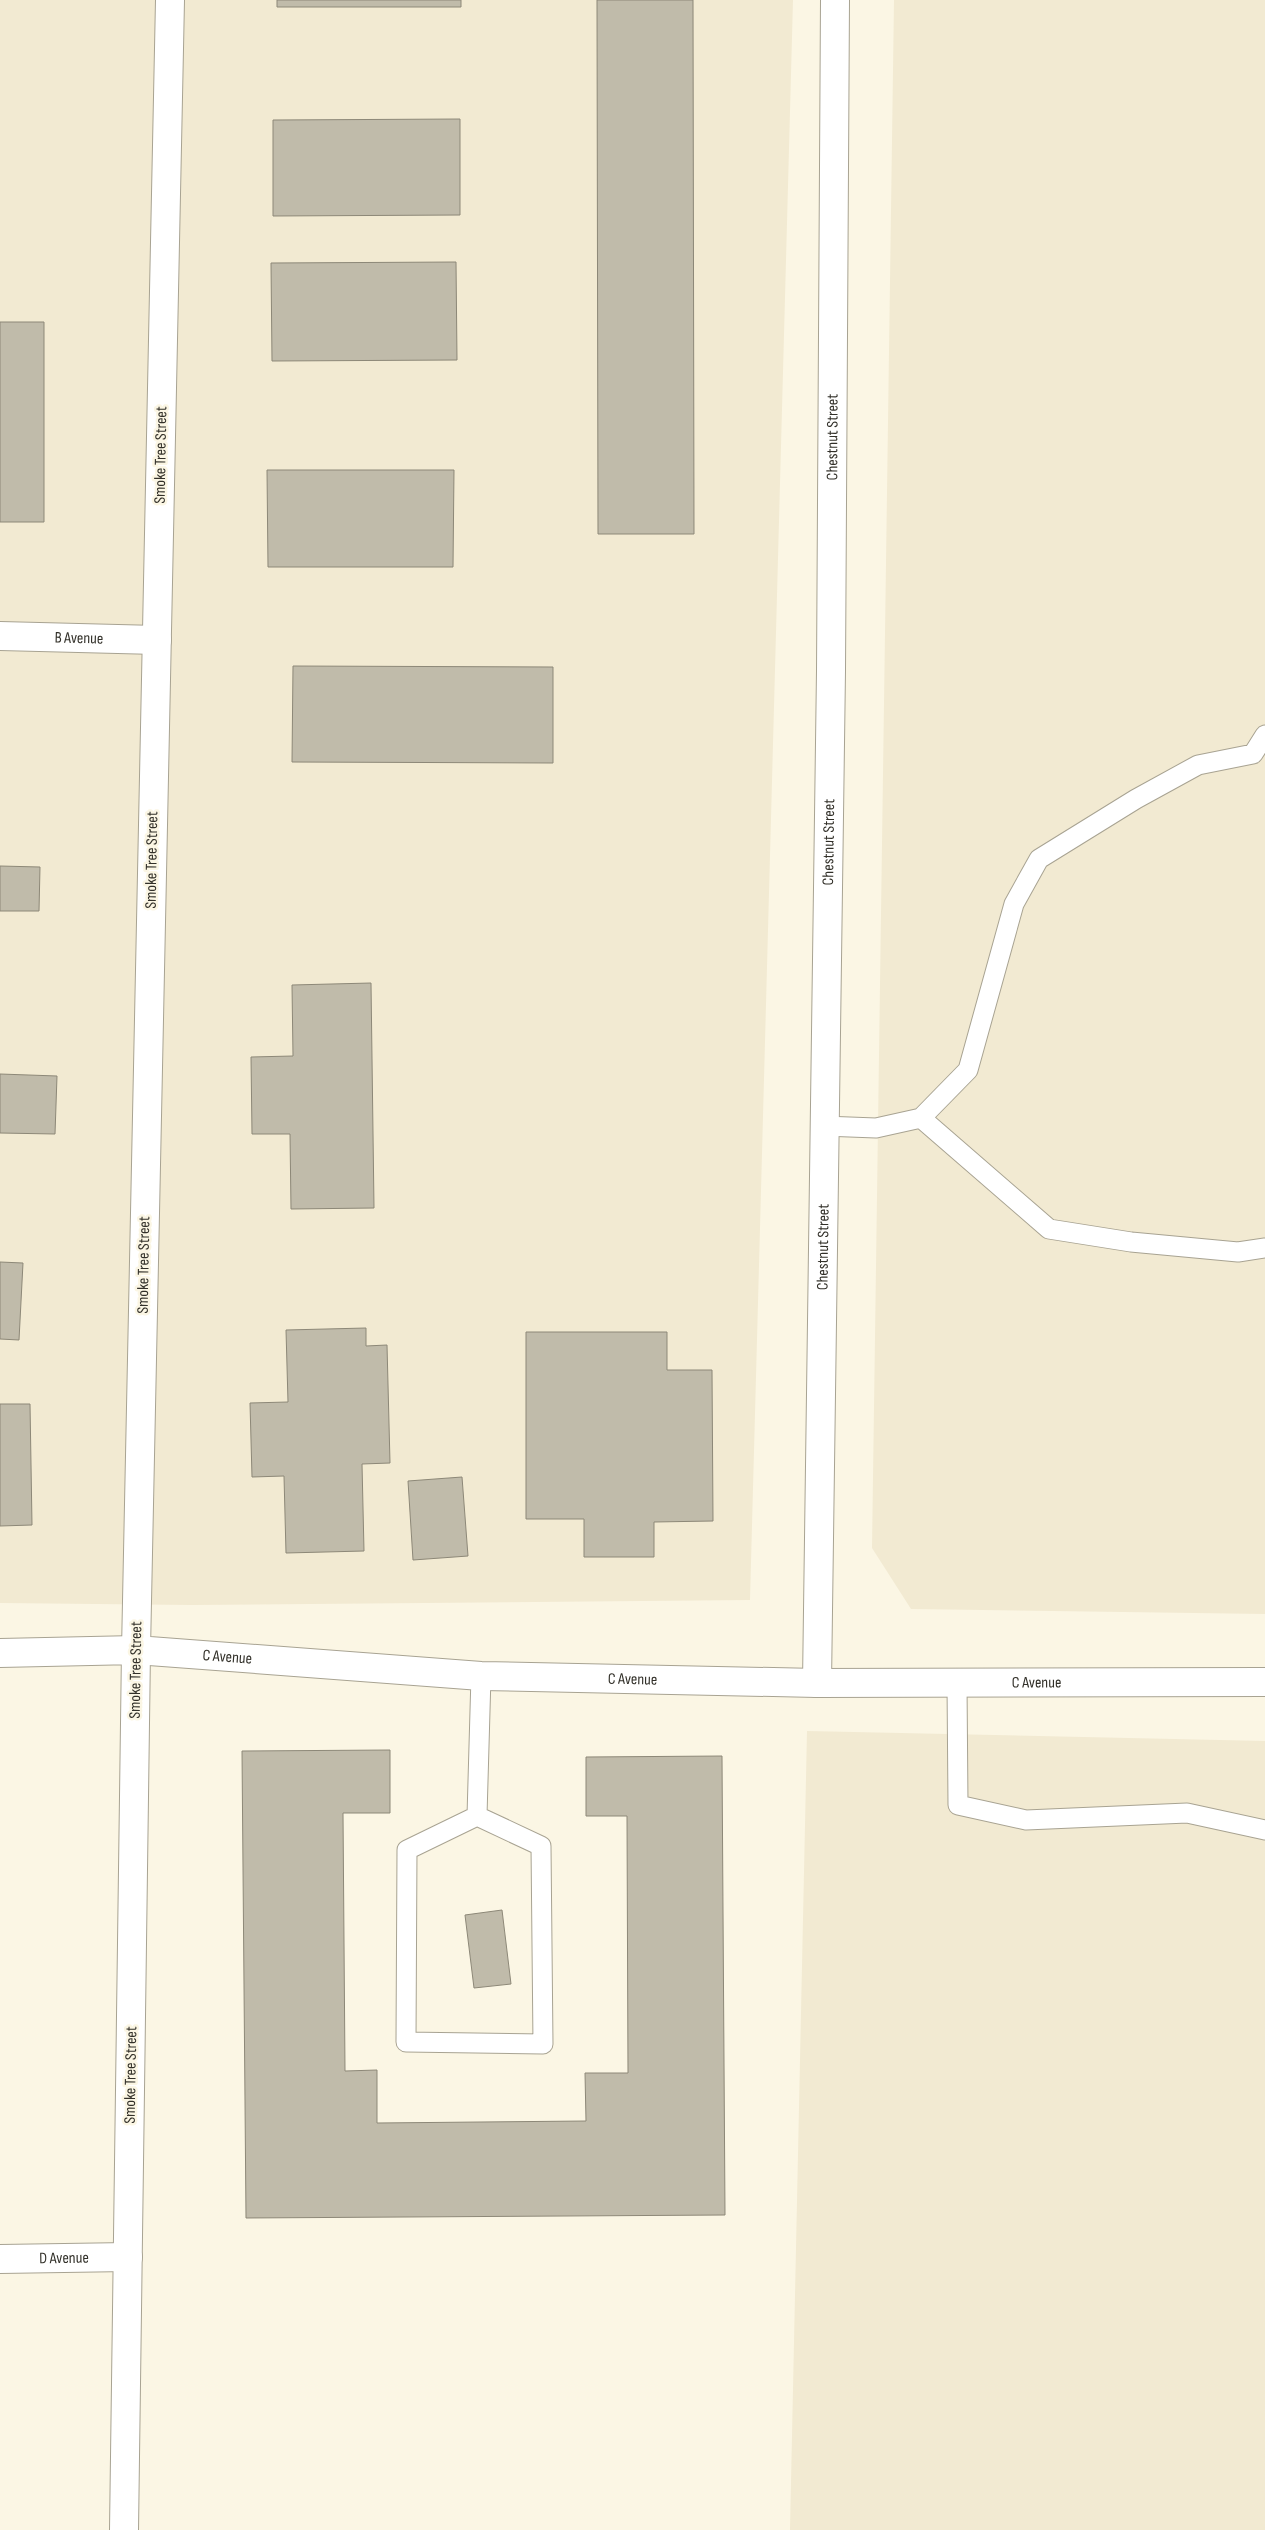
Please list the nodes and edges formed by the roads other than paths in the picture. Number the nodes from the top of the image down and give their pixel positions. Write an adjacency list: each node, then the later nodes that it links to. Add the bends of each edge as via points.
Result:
1 (170, 0): 4 (street, Smoke Tree Street)
2 (835, 0): 7 (street, Chestnut Street, via 831,671)
3 (0, 636): 4 (street, B Avenue)
4 (157, 640): 9 (street, Smoke Tree Street)
5 (1265, 735): 6 (lane, via 1253,754 1198,765 1040,859 1014,904 968,1070)
6 (921, 1118): 7 (lane, via 876,1128); 8 (lane, via 1049,1229 1132,1242 1238,1252)
7 (823, 1126): 13 (street, Chestnut Street)
8 (1265, 1248)
9 (136, 1650): 10 (street, C Avenue); 11 (street, C Avenue); 17 (street, Smoke Tree Street)
10 (0, 1653)
11 (481, 1676): 13 (street, C Avenue); 15 (lane)
12 (1265, 1682): 14 (street, C Avenue)
13 (817, 1683): 14 (street, C Avenue)
14 (957, 1683): 16 (lane, via 958,1805 1026,1820 1187,1813)
15 (477, 1816): 15 (lane, via 541,1846 543,2044 406,2042 407,1850)
16 (1265, 1830)
17 (128, 2257): 18 (street, D Avenue); 19 (street, Smoke Tree Street)
18 (0, 2259)
19 (124, 2530)

